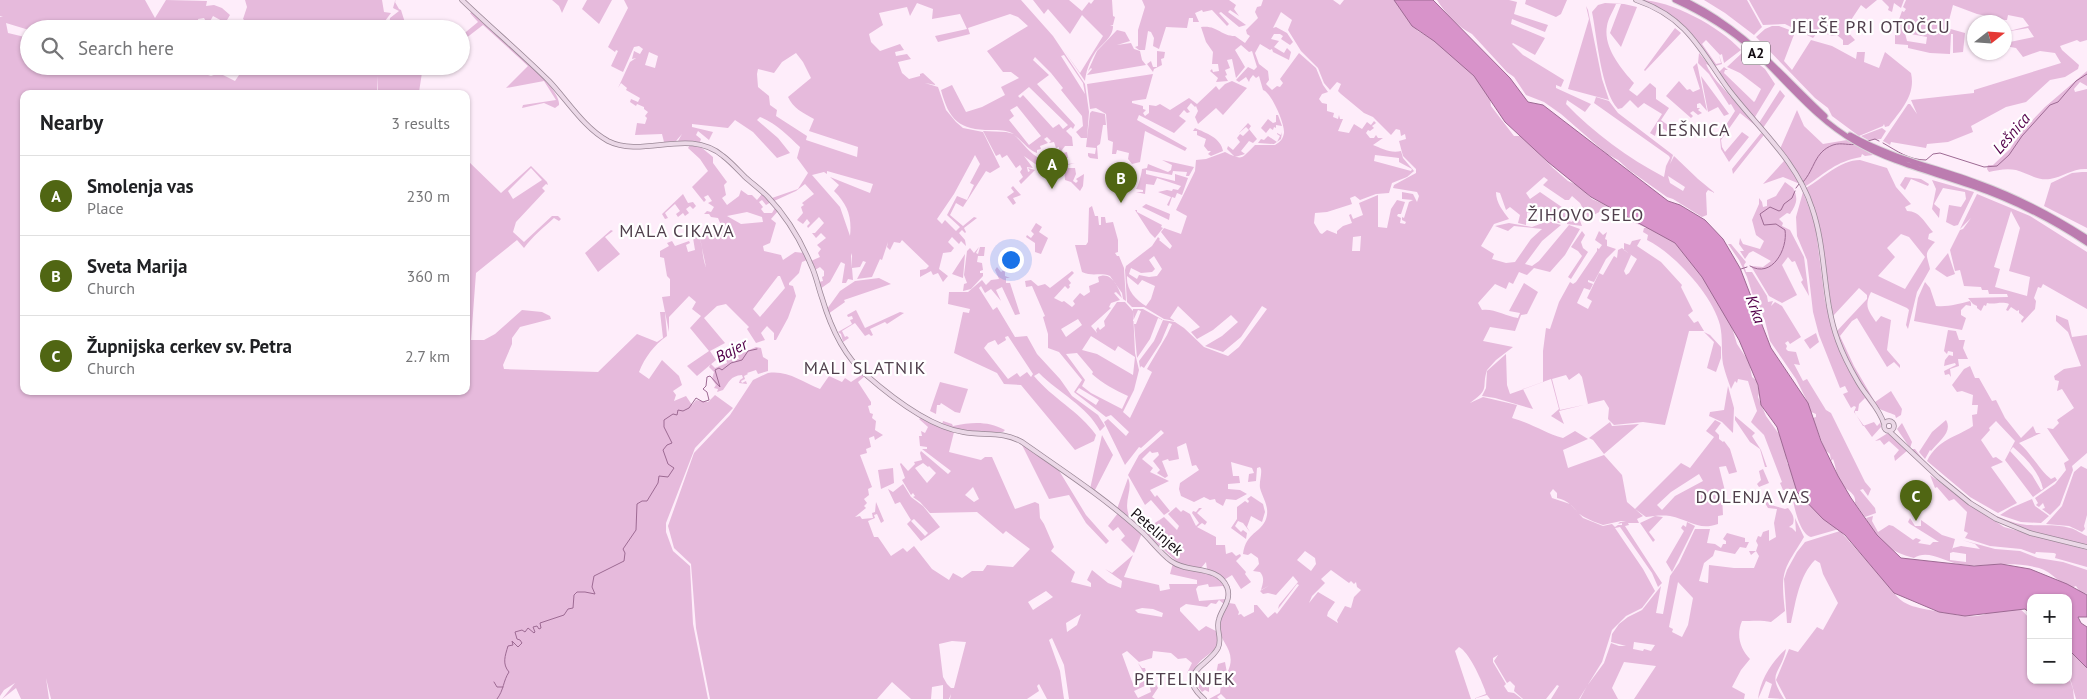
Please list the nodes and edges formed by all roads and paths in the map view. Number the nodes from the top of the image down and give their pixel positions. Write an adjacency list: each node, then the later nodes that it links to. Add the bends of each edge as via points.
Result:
1 (462, 0): 16 (main road, Petelinjek, via 530,62 591,127 612,142 640,146 701,144 716,150 785,218 810,263 842,345 864,373 884,390 941,426 961,432 1006,435 1022,442 1141,531 1170,561 1184,568 1207,571 1222,580 1229,594 1218,621 1221,641 1193,676 1195,689)
2 (1636, 0): 9 (main road, via 1670,17 1691,36 1802,183 1817,223 1825,289 1834,328 1854,374)
3 (1675, 0): 5 (highway, A2, via 1739,38)
4 (1684, 0): 5 (highway, A2, via 1742,35)
5 (1825, 119): 6 (highway, A2, via 1882,151)
6 (1934, 171): 7 (highway, A2, via 2006,194); 8 (highway, A2, via 2009,200)
7 (2087, 237)
8 (2087, 243)
9 (1876, 408): 10 (main road); 11 (main road)
10 (1888, 421): 11 (main road); 12 (main road)
11 (1884, 424): 13 (main road)
12 (1894, 427): 13 (main road); 14 (main road)
13 (1889, 431): 14 (main road)
14 (1900, 440): 15 (main road, via 1956,492 1996,519 2030,533)
15 (2087, 548)
16 (1204, 699)

